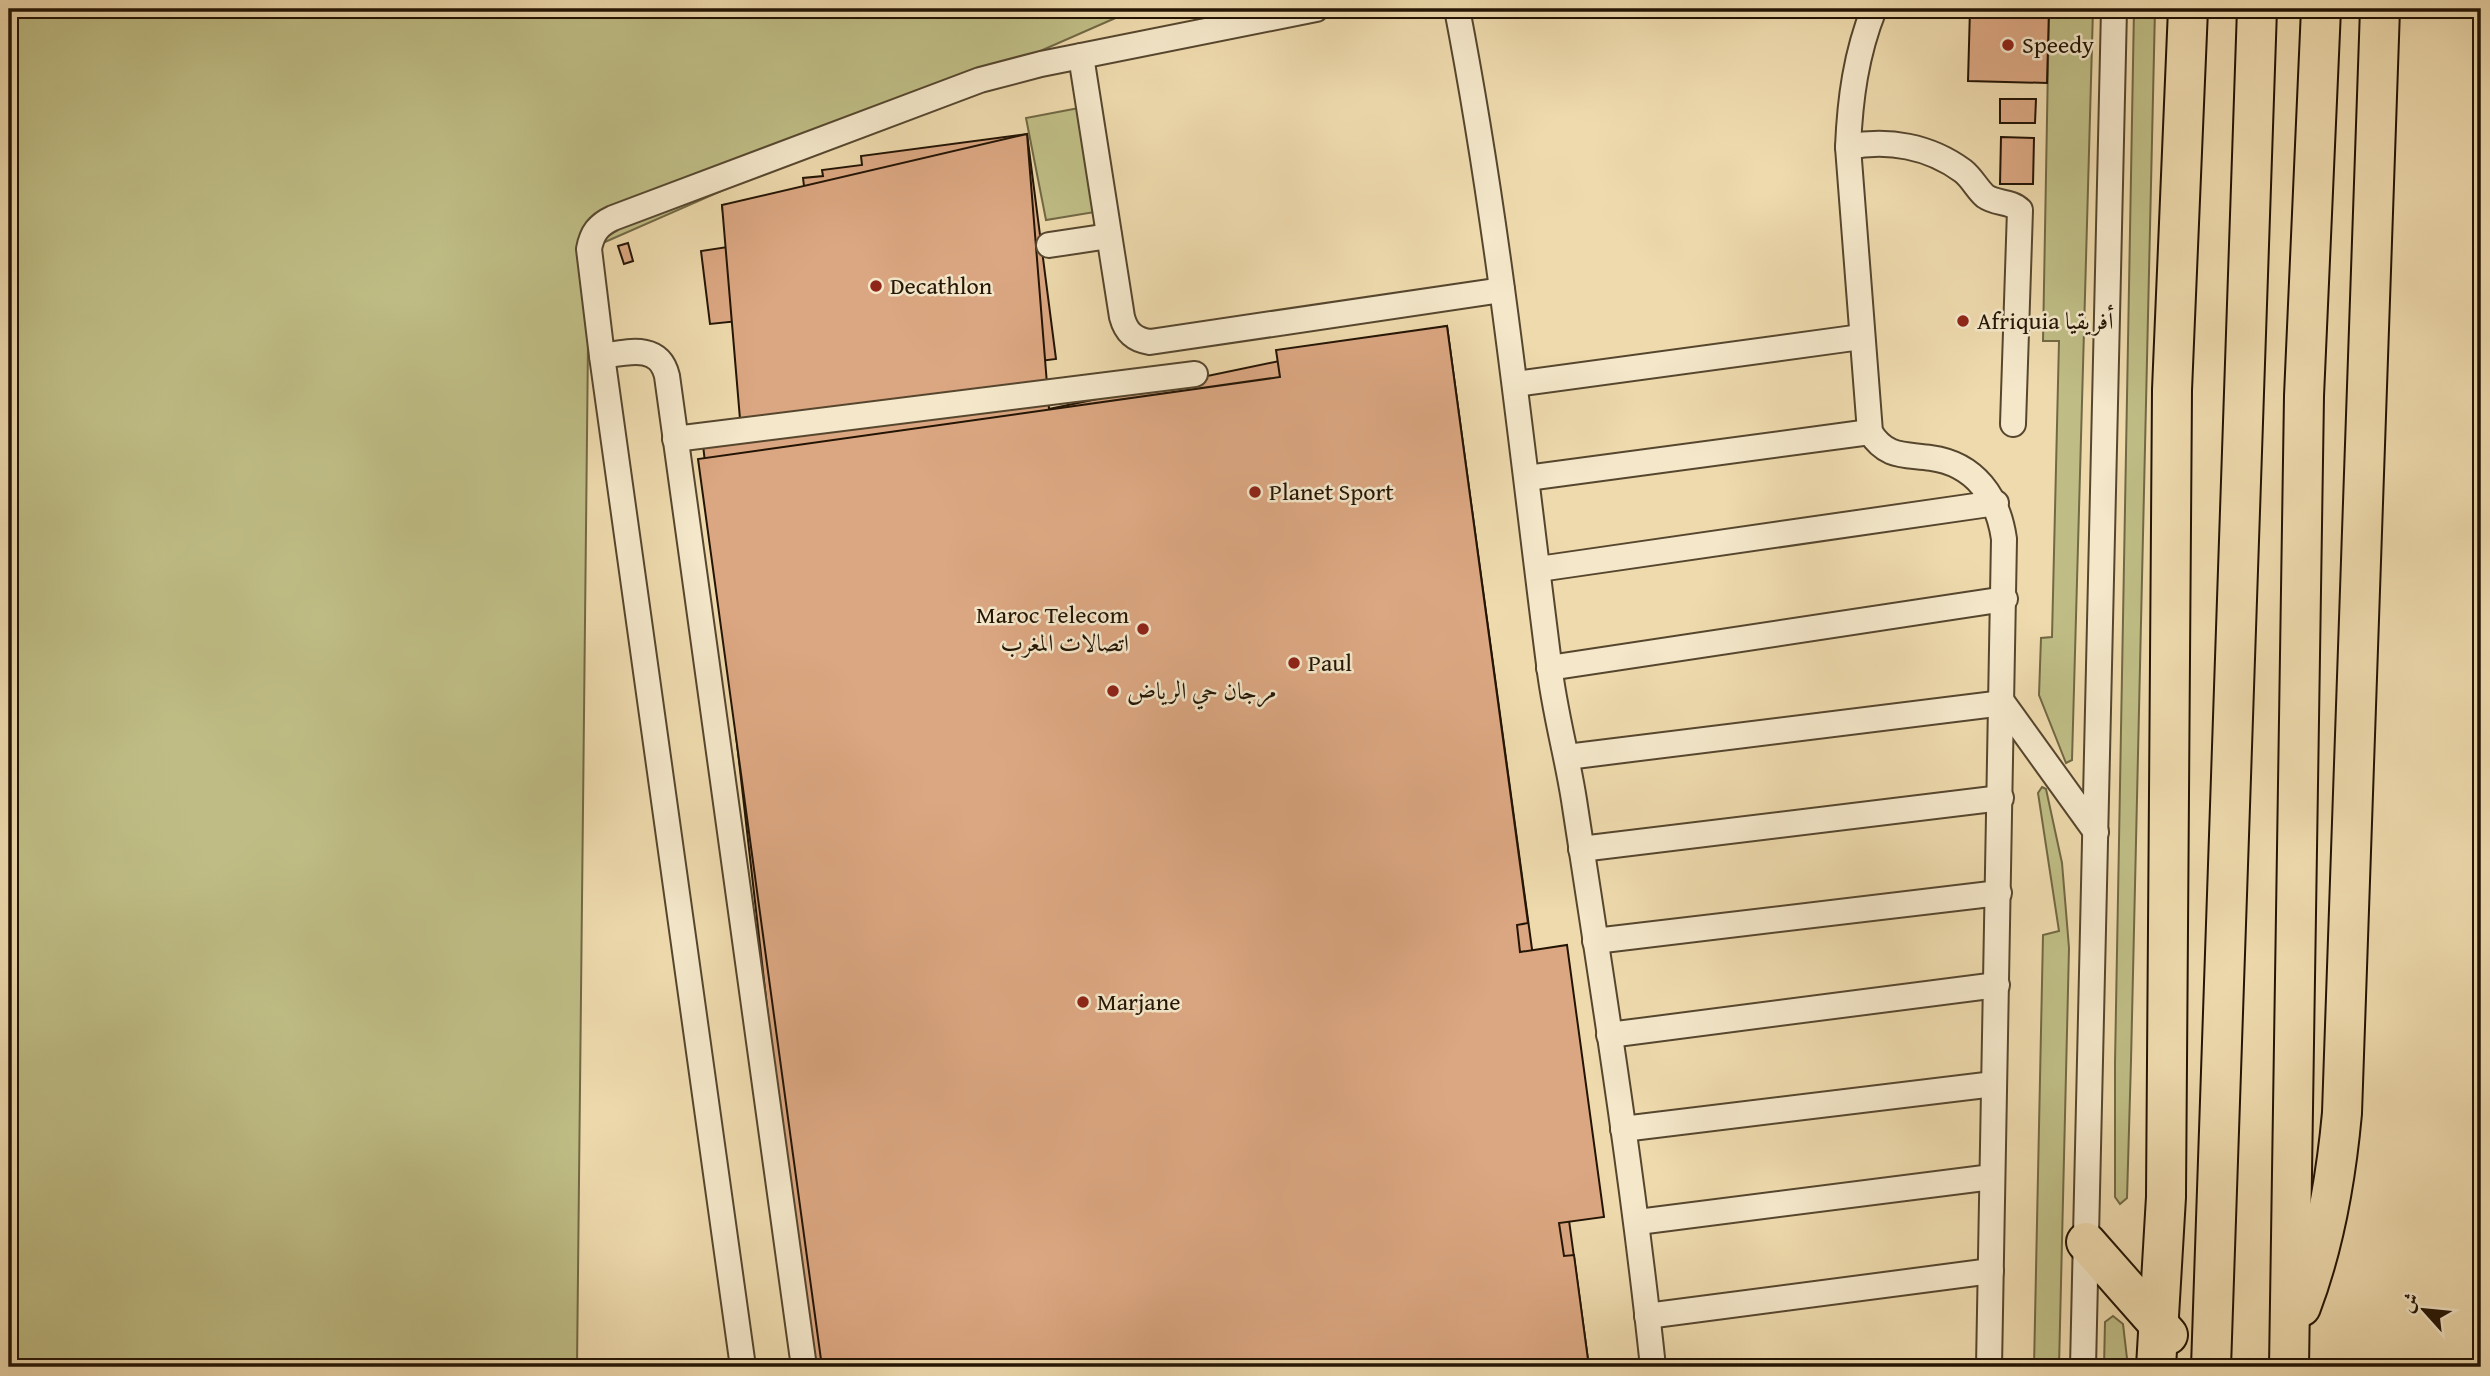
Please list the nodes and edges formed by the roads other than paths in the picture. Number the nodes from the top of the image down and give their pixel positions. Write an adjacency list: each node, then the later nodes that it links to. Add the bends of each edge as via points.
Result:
1 (1316, 9): 9 (lane)
2 (1457, 9): 14 (lane)
3 (1874, 9): 11 (lane, via 1856,66)
4 (2114, 9): 30 (lane)
5 (2188, 9): 43 (highway, via 2172,390 2166,1197)
6 (2257, 9): 52 (highway)
7 (2321, 9): 44 (highway, via 2304,396)
8 (2380, 9): 44 (highway, via 2342,1113 2326,1228)
9 (1244, 17): 10 (lane)
10 (1081, 56): 12 (lane); 16 (lane, via 980,80 603,222 589,249)
11 (1848, 147): 15 (lane); 19 (lane, via 1870,142 1912,147 1963,171 1992,200 2020,210)
12 (1111, 243): 13 (lane); 14 (lane, via 1124,325 1134,337 1150,342)
13 (1049, 245)
14 (1502, 290): 18 (lane)
15 (1861, 337): 18 (lane); 20 (lane)
16 (602, 356): 21 (lane, via 639,350 661,361); 45 (lane)
17 (1195, 374): 21 (lane)
18 (1516, 384): 22 (lane)
19 (2013, 424)
20 (1870, 432): 22 (lane); 23 (lane, via 1887,452 1932,458 1966,470)
21 (675, 439): 46 (lane)
22 (1527, 478): 24 (lane)
23 (1996, 503): 24 (lane); 25 (lane, via 2004,539)
24 (1539, 569): 26 (lane)
25 (2005, 599): 26 (lane); 27 (lane)
26 (1549, 668): 28 (lane)
27 (2003, 703): 28 (lane); 29 (lane); 30 (lane)
28 (1567, 757): 31 (lane)
29 (2001, 798): 31 (lane); 32 (lane)
30 (2096, 832): 40 (lane)
31 (1581, 849): 33 (lane)
32 (1999, 892): 33 (lane); 34 (lane)
33 (1595, 941): 35 (lane)
34 (1997, 985): 35 (lane); 36 (lane)
35 (1609, 1035): 37 (lane)
36 (1994, 1084): 37 (lane); 38 (lane)
37 (1623, 1129): 39 (lane)
38 (1993, 1177): 39 (lane); 41 (lane)
39 (1638, 1222): 42 (lane)
40 (2086, 1242): 43 (highway); 49 (lane)
41 (1991, 1271): 42 (lane); 48 (lane)
42 (1647, 1316): 47 (lane)
43 (2158, 1324): 50 (highway); 51 (highway)
44 (2289, 1353)
45 (743, 1367)
46 (804, 1367)
47 (1653, 1367)
48 (1989, 1367)
49 (2083, 1367)
50 (2156, 1367)
51 (2197, 1367)
52 (2211, 1367)

